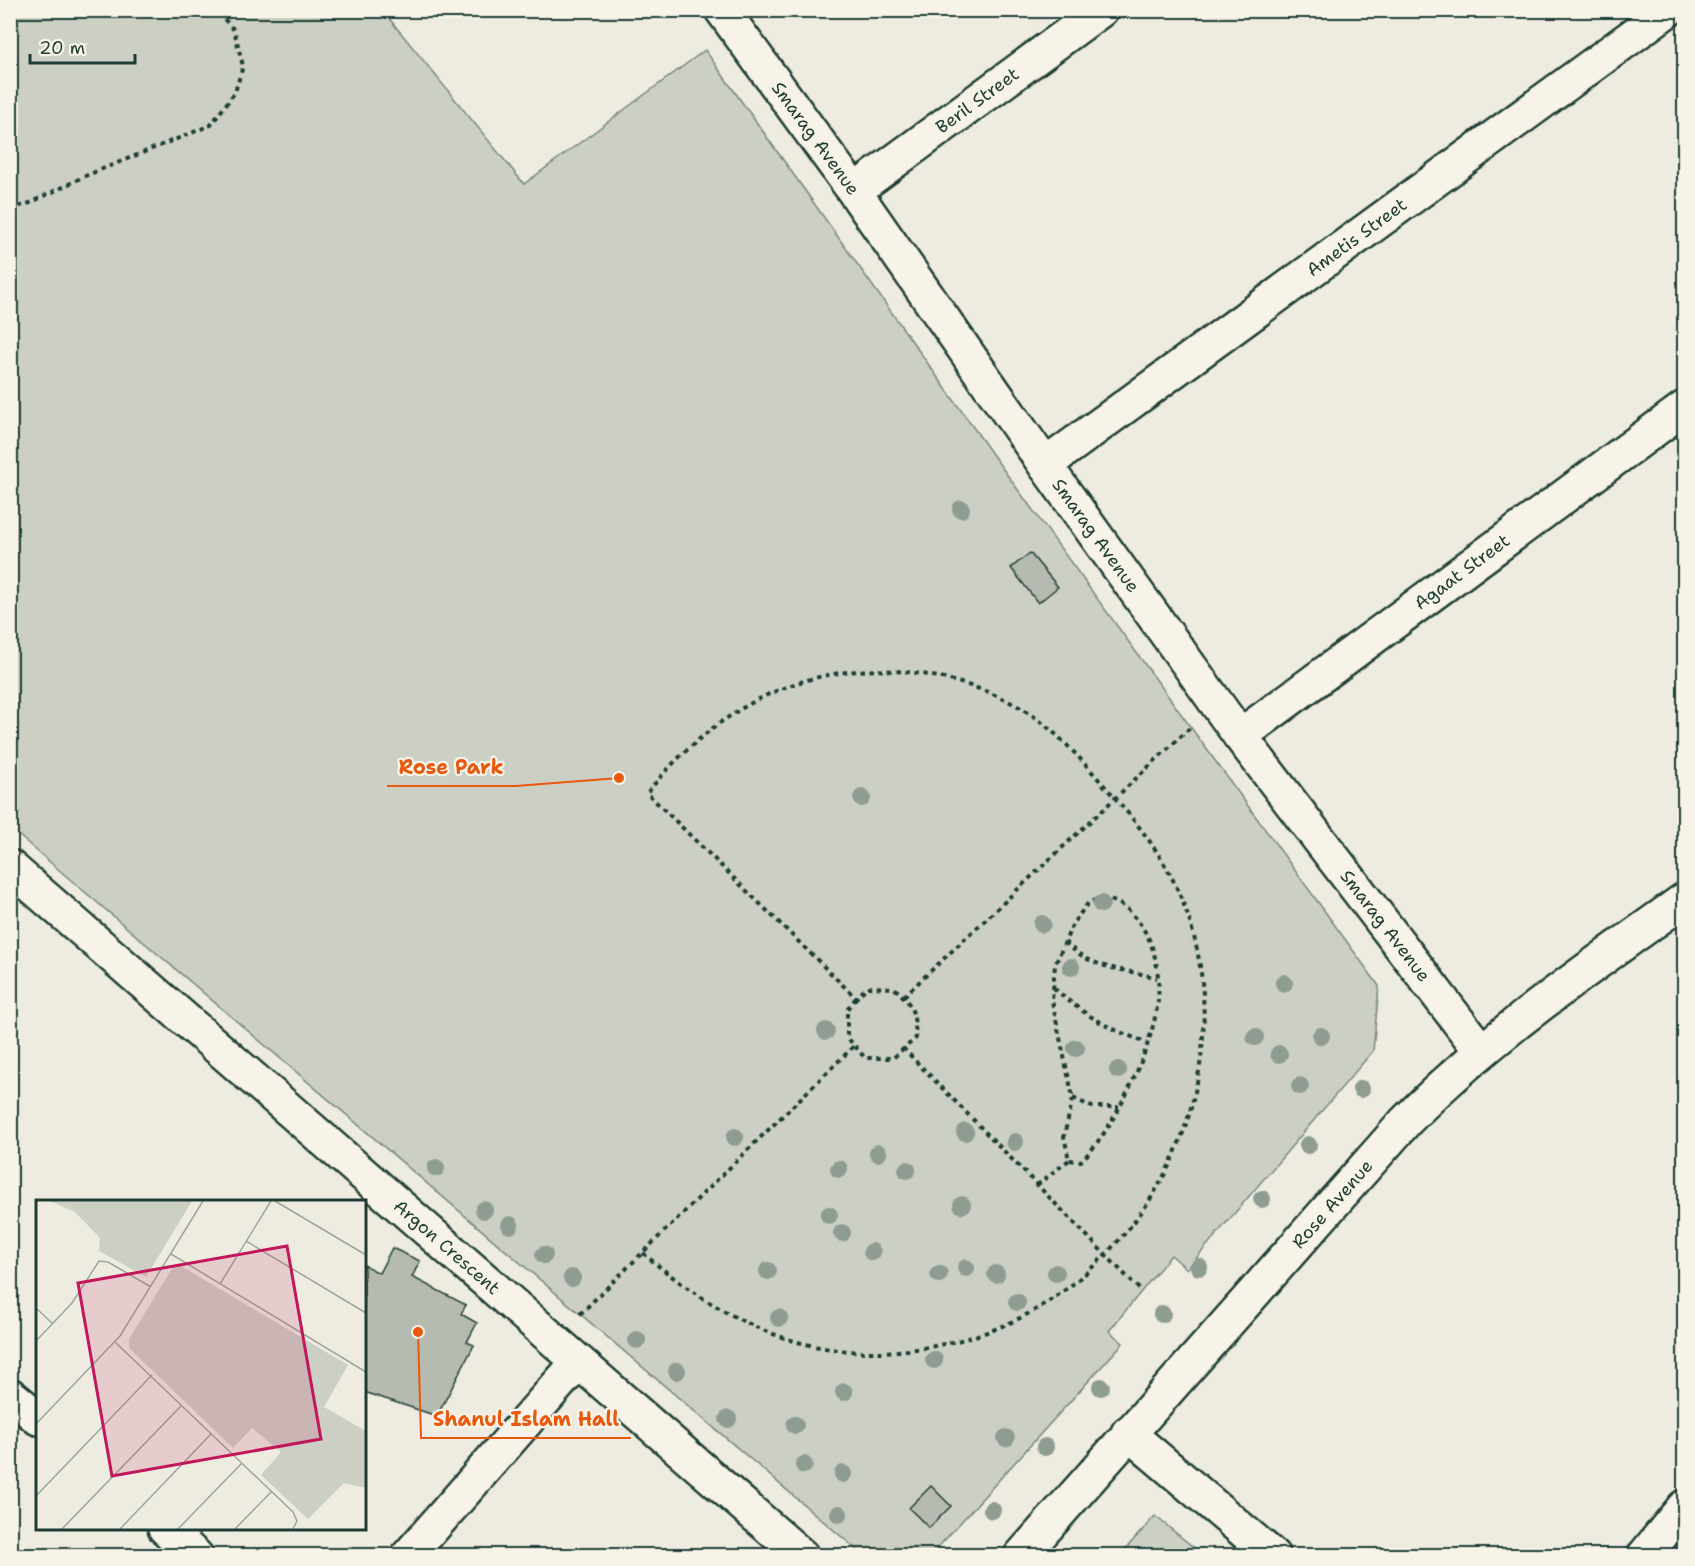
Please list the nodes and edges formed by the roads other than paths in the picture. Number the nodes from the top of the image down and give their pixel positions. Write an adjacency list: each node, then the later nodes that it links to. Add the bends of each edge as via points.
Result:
1 (722, 10): 4 (street, Smarag Avenue)
2 (1101, 10): 4 (street, Beril Street)
3 (1668, 10): 6 (street, Ametis Street)
4 (854, 191): 6 (street, Smarag Avenue)
5 (1684, 408): 7 (street, Agaat Street)
6 (1045, 465): 7 (street, Smarag Avenue)
7 (1240, 736): 10 (street, Smarag Avenue)
8 (10, 867): 11 (street, Argon Crescent)
9 (1684, 900): 10 (street, Rose Avenue)
10 (1481, 1051): 14 (street, Rose Avenue, via 1406,1121)
11 (578, 1362): 18 (street); 19 (street, Argon Crescent)
12 (10, 1395): 13 (street)
13 (36, 1416)
14 (1128, 1433): 20 (street, Rose Avenue); 21 (street)
15 (1684, 1508): 22 (street)
16 (167, 1530): 17 (street)
17 (196, 1556)
18 (408, 1556)
19 (802, 1556)
20 (1021, 1556)
21 (1273, 1556)
22 (1644, 1556)

